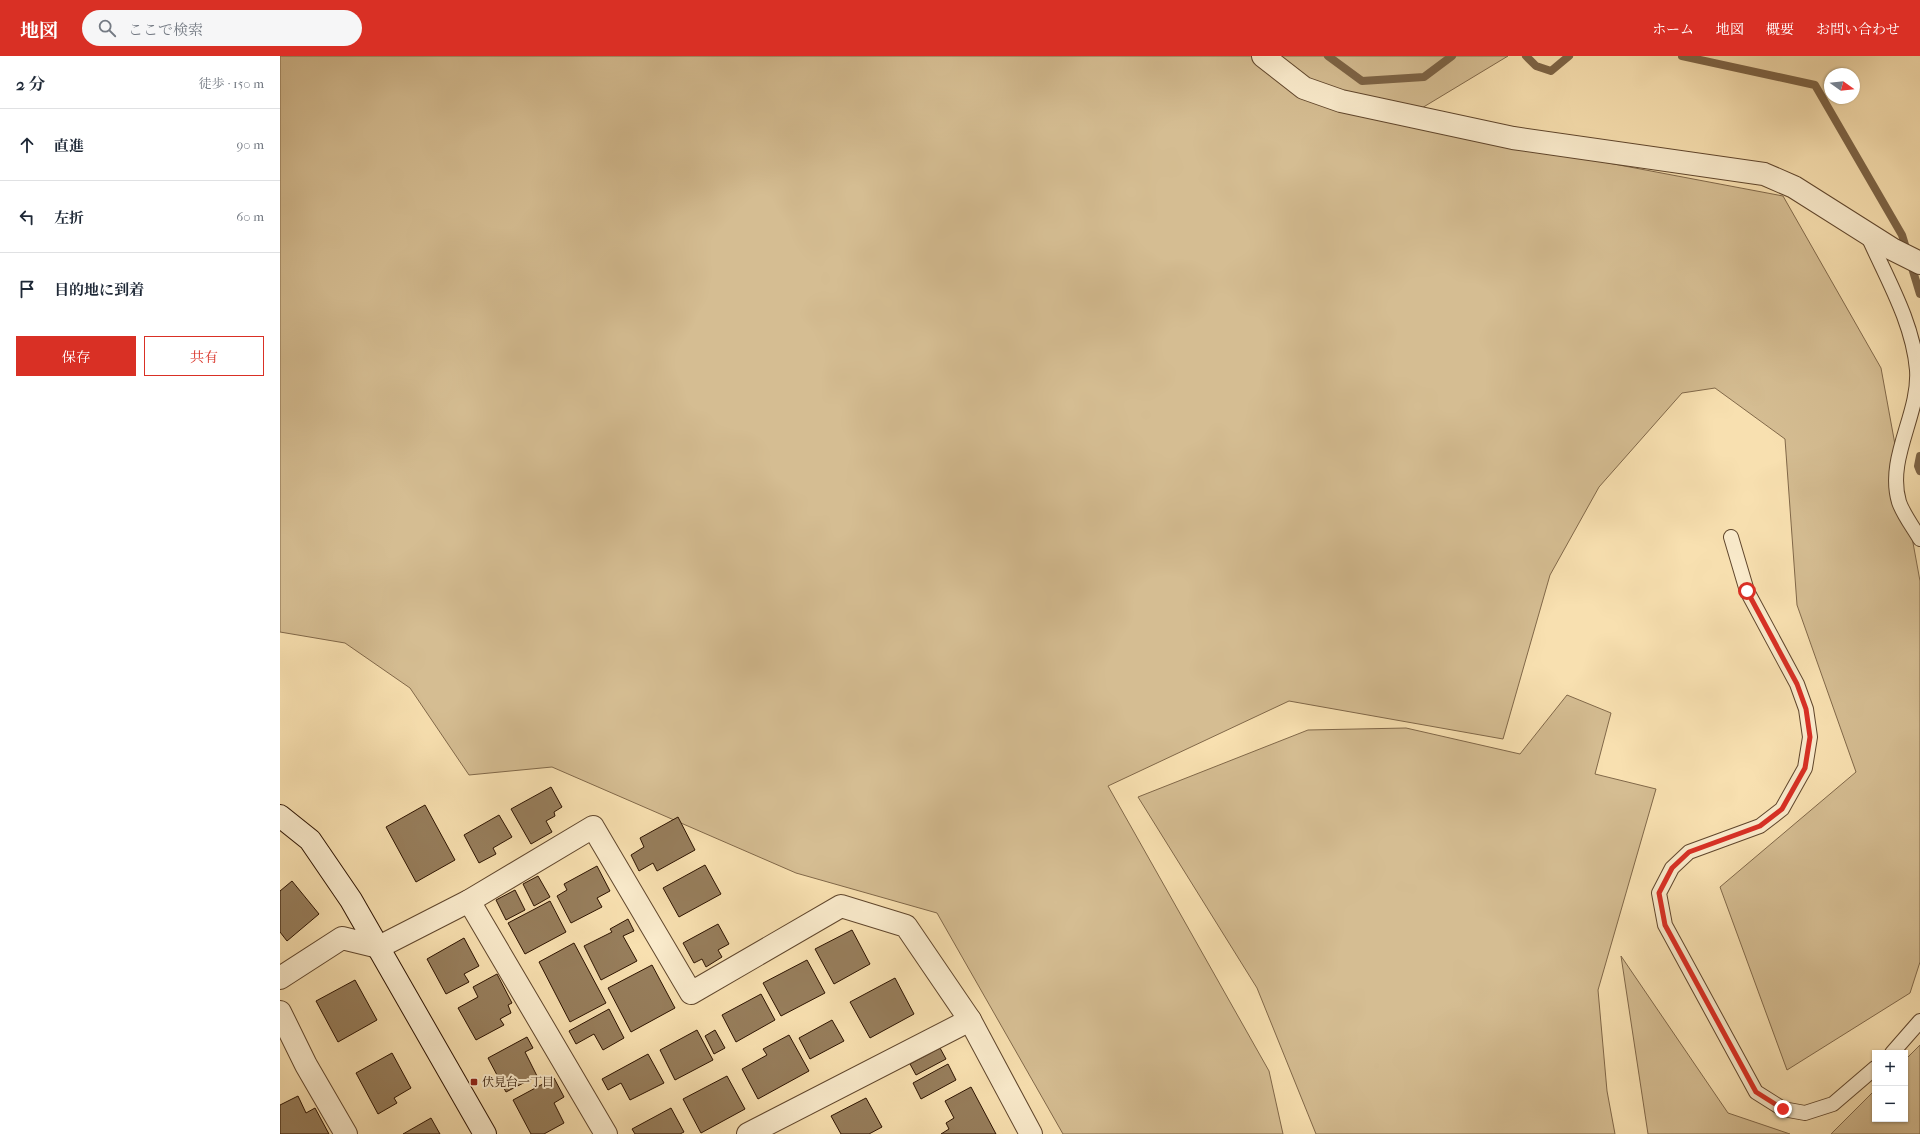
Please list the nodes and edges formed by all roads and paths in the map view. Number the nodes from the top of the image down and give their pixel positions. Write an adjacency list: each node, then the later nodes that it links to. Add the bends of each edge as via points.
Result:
1 (1262, 56): 2 (street, via 1304,88 1340,101 1513,138 1764,174 1794,187)
2 (1866, 232): 3 (street); 5 (lane, via 1909,329 1917,371 1896,482 1899,502)
3 (1920, 264)
4 (1731, 537): 14 (lane, via 1747,591 1797,684 1806,709 1810,737 1805,768 1782,809 1760,826 1689,852 1672,868 1659,893 1665,925 1756,1092 1783,1109 1805,1112 1833,1104)
5 (1920, 538)
6 (280, 816): 8 (street, via 310,840)
7 (468, 901): 8 (street); 11 (street, via 594,827 691,994 841,906 906,926); 17 (street)
8 (379, 947): 9 (street, via 342,938); 16 (street)
9 (280, 978)
10 (280, 1012): 15 (street)
11 (970, 1020): 18 (street); 19 (street)
12 (1920, 1022): 13 (lane)
13 (1895, 1050)
14 (1872, 1071)
15 (346, 1134)
16 (485, 1134)
17 (606, 1134)
18 (748, 1134)
19 (1032, 1134)

